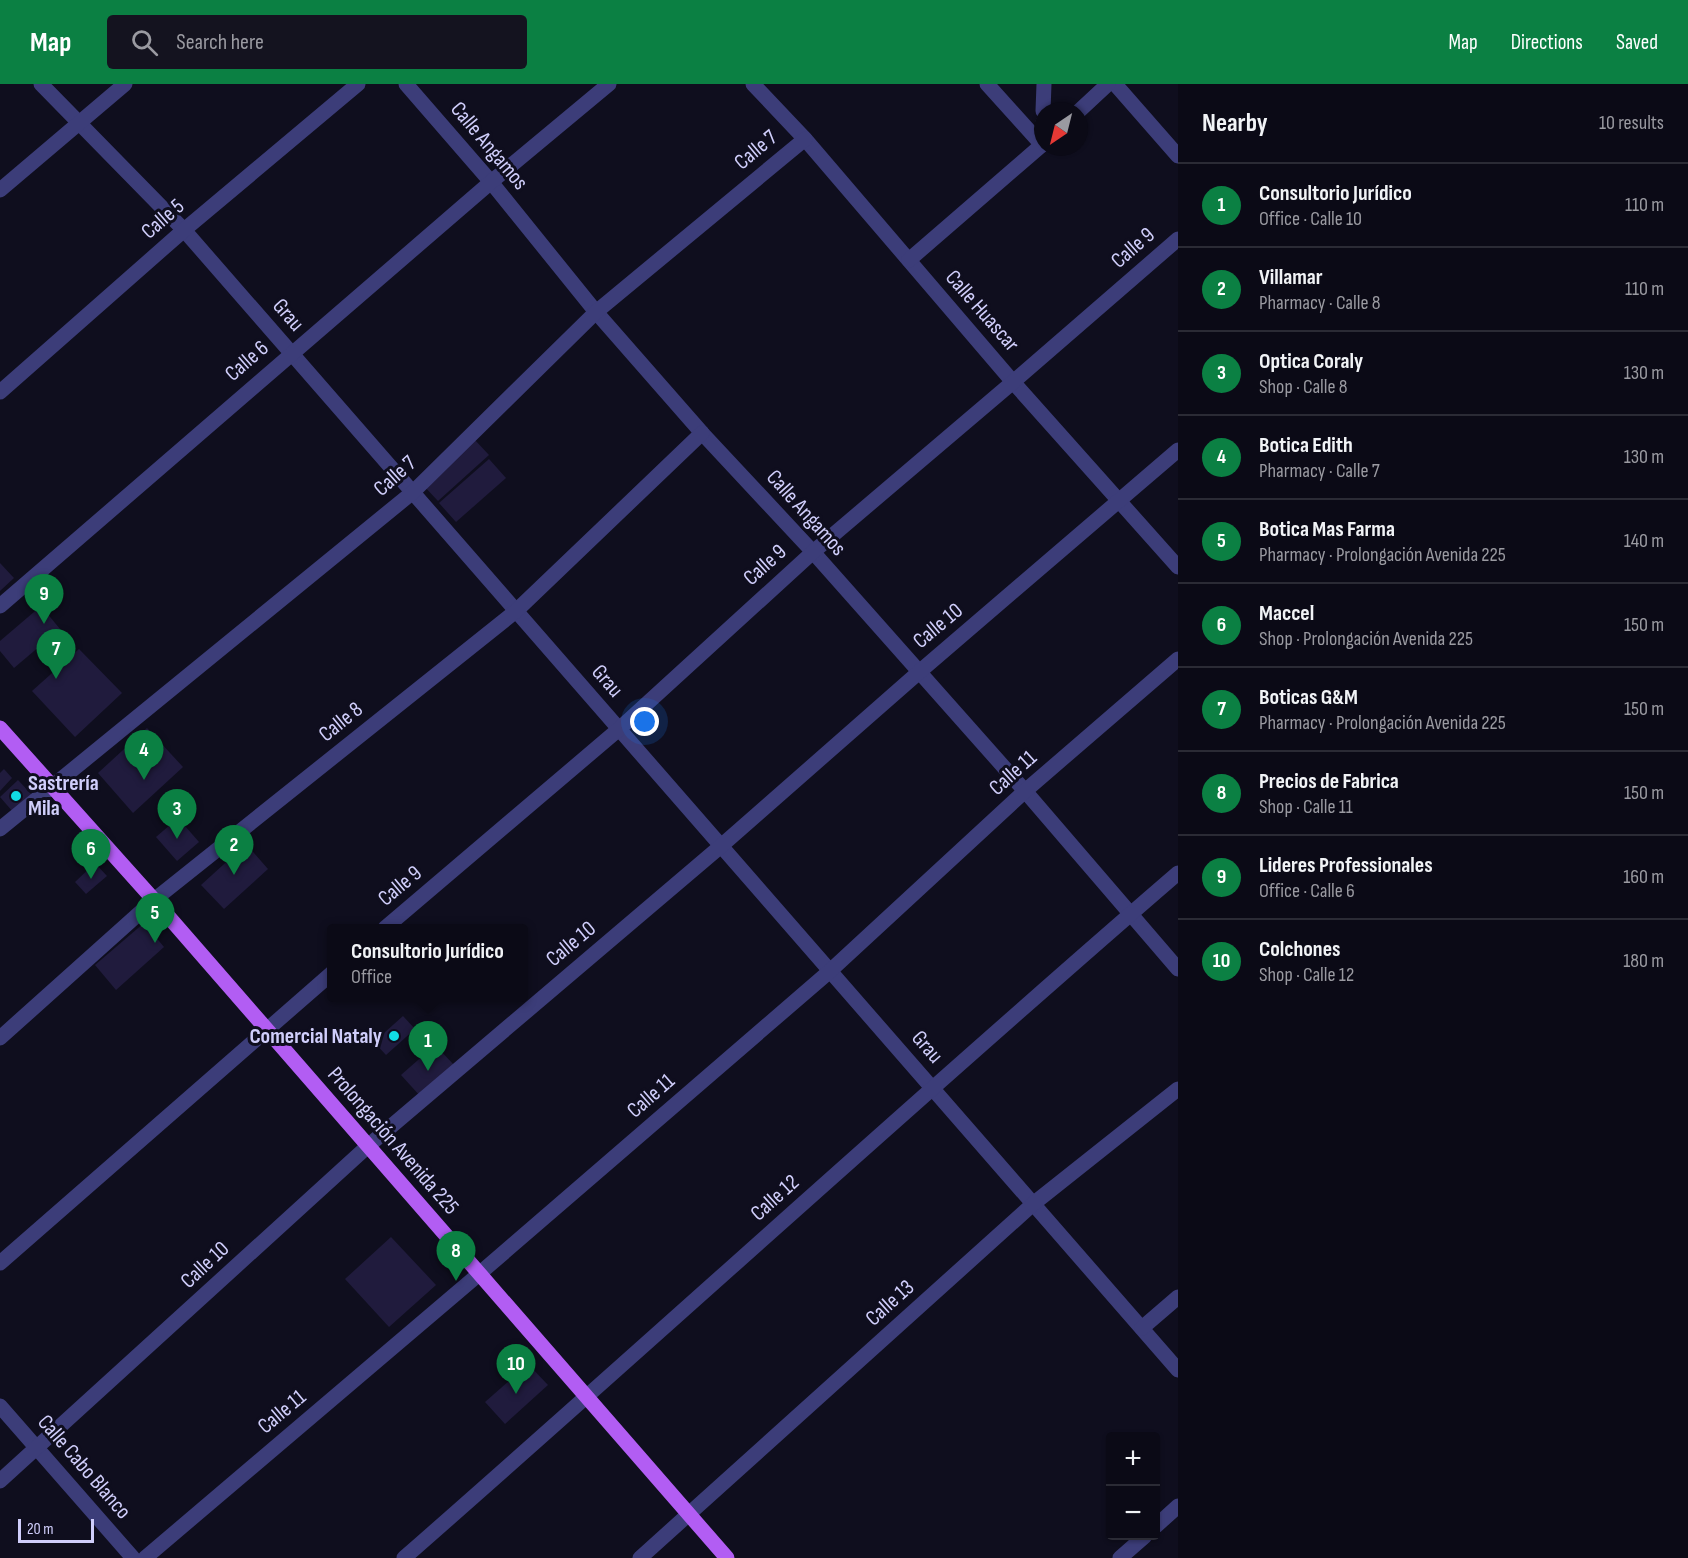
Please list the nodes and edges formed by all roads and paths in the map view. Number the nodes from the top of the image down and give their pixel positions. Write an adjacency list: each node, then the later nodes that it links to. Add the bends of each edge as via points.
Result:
1 (41, 84): 13 (street, Grau)
2 (125, 84): 13 (street)
3 (358, 84): 20 (street, Calle 5)
4 (406, 84): 18 (street, Calle Angamos)
5 (609, 84): 18 (street, Calle 6)
6 (753, 84): 15 (street, Calle Huascar)
7 (987, 84): 14 (street)
8 (1044, 84): 11 (street)
9 (1108, 84): 12 (street)
10 (1115, 84): 17 (street)
11 (1043, 102)
12 (1088, 103)
13 (79, 124): 19 (street); 20 (street, Grau)
14 (1034, 134)
15 (805, 139): 22 (street, Calle Huascar); 23 (street, Calle 7)
16 (1034, 152): 22 (street)
17 (1178, 156)
18 (491, 182): 23 (street, Calle Angamos); 24 (street, Calle 6)
19 (0, 190)
20 (184, 230): 24 (street, Grau); 26 (street, Calle 5)
21 (1178, 239): 25 (street, Calle 9)
22 (909, 260): 25 (street, Calle Huascar)
23 (596, 312): 27 (street, Calle Angamos); 29 (street, Calle 7)
24 (291, 353): 29 (street, Grau); 33 (street, Calle 6)
25 (1013, 382): 30 (street, Calle Huascar); 31 (street, Calle 9)
26 (0, 392)
27 (702, 433): 31 (street, Calle Angamos); 34 (street, Calle 8)
28 (1178, 450): 30 (street, Calle 10)
29 (413, 492): 34 (street, Grau); 39 (street, Calle 7)
30 (1120, 501): 32 (street, Calle Huascar); 36 (street, Calle 10)
31 (813, 552): 36 (street, Calle Angamos); 38 (street, Calle 9)
32 (1178, 567)
33 (0, 606)
34 (516, 611): 38 (street, Grau); 44 (street, Calle 8)
35 (1178, 659): 40 (street, Calle 11)
36 (918, 673): 40 (street, Calle Angamos); 42 (street, Calle 10)
37 (0, 728): 39 (main road, Prolongación Avenida 225)
38 (619, 729): 42 (street, Grau); 46 (street, Calle 9)
39 (52, 786): 41 (street, Calle 7); 44 (main road, Prolongación Avenida 225)
40 (1025, 791): 45 (street, Calle Angamos); 48 (street, Calle 11)
41 (0, 829)
42 (721, 846): 48 (street, Grau); 54 (street, Calle 10)
43 (1178, 873): 45 (street, Calle 12)
44 (154, 900): 50 (main road, Prolongación Avenida 225); 51 (street, Calle 8)
45 (1131, 914): 47 (street, Calle Angamos); 52 (street, Calle 12)
46 (390, 924)
47 (1178, 969)
48 (830, 970): 52 (street, Grau); 57 (street, Calle 11)
49 (327, 978): 50 (street)
50 (266, 1029): 54 (main road, Prolongación Avenida 225); 56 (street)
51 (0, 1038)
52 (932, 1088): 55 (street, Grau); 61 (street, Calle 12)
53 (1178, 1089): 55 (street, Calle 13)
54 (368, 1146): 57 (main road, Prolongación Avenida 225); 63 (street, Calle 10)
55 (1033, 1204): 59 (street, Grau); 66 (street, Calle 13)
56 (0, 1263)
57 (480, 1274): 61 (main road, Prolongación Avenida 225); 70 (street, Calle 11)
58 (1178, 1297): 59 (street)
59 (1142, 1328): 60 (street, Grau)
60 (1178, 1370)
61 (587, 1397): 66 (main road, Prolongación Avenida 225); 71 (street, Calle 12)
62 (0, 1406): 63 (street, Calle Cabo Blanco)
63 (38, 1449): 64 (street, Calle 10); 69 (street, Calle Cabo Blanco)
64 (0, 1481)
65 (1178, 1506): 67 (street)
66 (689, 1514): 72 (street, Calle 13); 73 (main road, Prolongación Avenida 225)
67 (1160, 1522)
68 (1140, 1540): 74 (street)
69 (134, 1558)
70 (145, 1558)
71 (404, 1558)
72 (640, 1558)
73 (727, 1558)
74 (1120, 1558)

